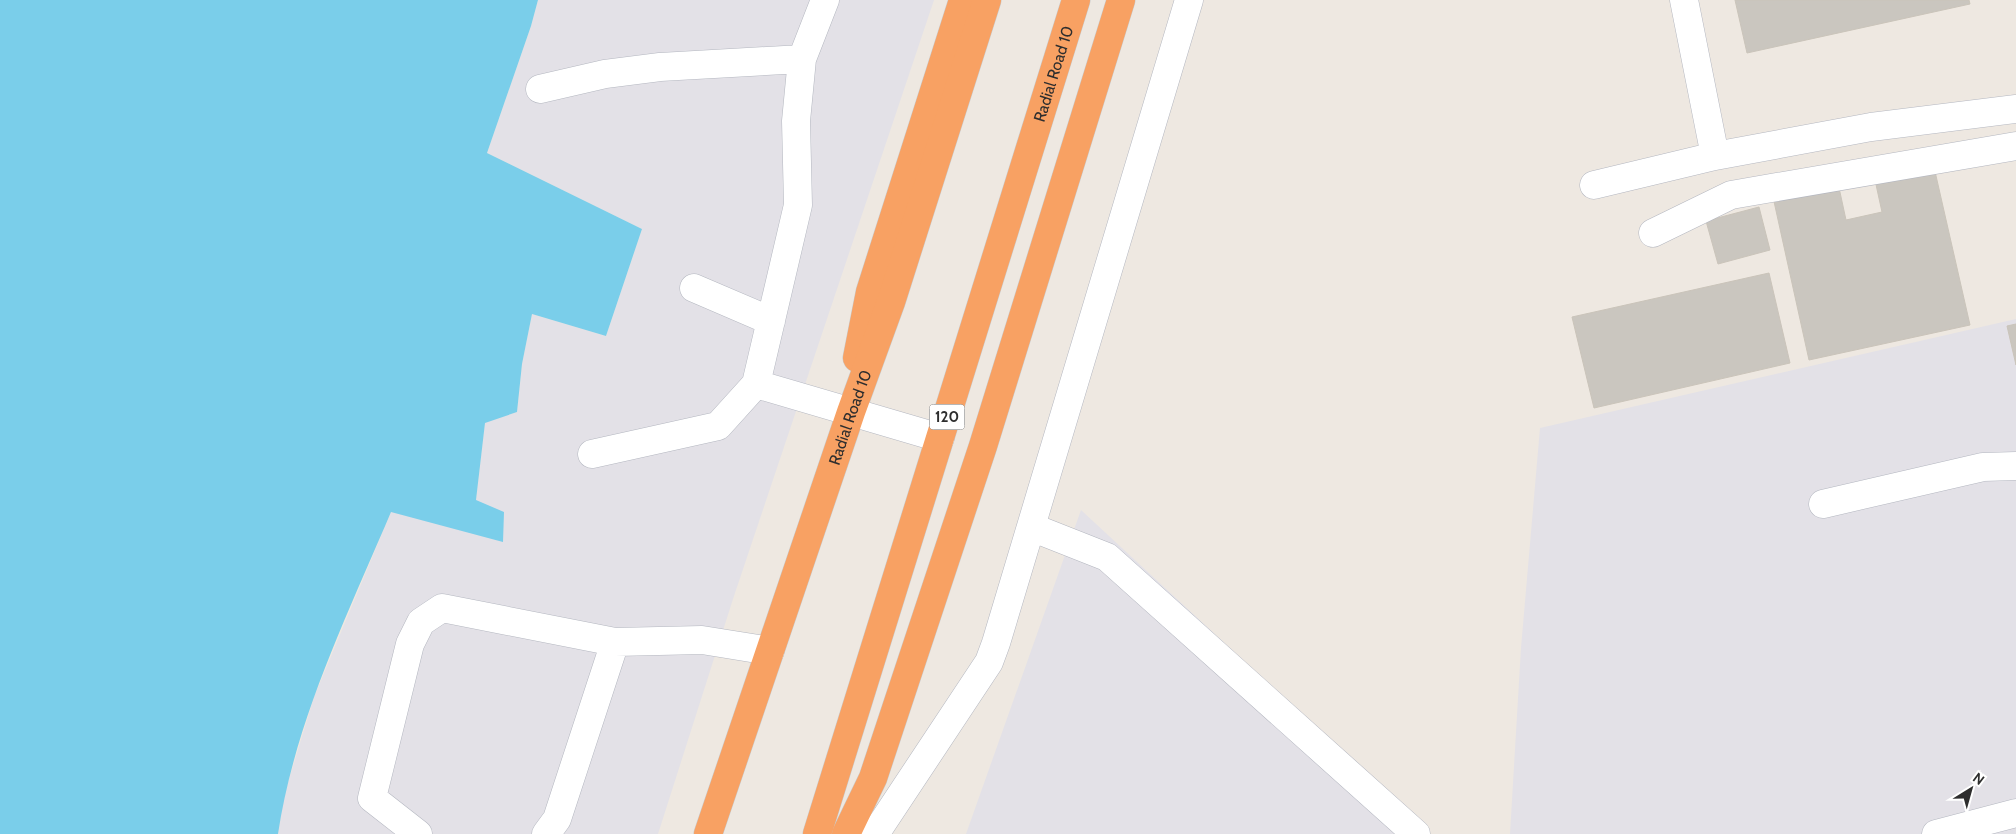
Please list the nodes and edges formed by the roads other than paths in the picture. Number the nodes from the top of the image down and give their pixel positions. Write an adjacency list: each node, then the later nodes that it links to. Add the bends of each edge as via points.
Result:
1 (825, 0): 8 (street)
2 (962, 0): 18 (highway, via 870,292 858,343)
3 (987, 0): 18 (highway, Radial Road 10, via 891,302)
4 (1076, 0): 19 (highway, Radial Road 10 / 120)
5 (1121, 0): 31 (highway, via 983,446 873,778)
6 (1189, 0): 23 (street)
7 (1684, 0): 12 (street)
8 (802, 59): 9 (street, via 660,67 605,74); 16 (street, via 796,120 798,205)
9 (540, 89)
10 (2016, 108): 12 (street, via 1872,128)
11 (2016, 146): 14 (street, via 1731,195)
12 (1715, 156): 13 (street)
13 (1594, 185)
14 (1653, 233)
15 (694, 288): 16 (street)
16 (771, 321): 17 (street)
17 (756, 384): 18 (street); 20 (street, via 718,426)
18 (851, 412): 19 (street); 25 (highway, Radial Road 10)
19 (940, 438): 30 (highway, Radial Road 10 / 120)
20 (592, 454)
21 (2016, 466): 22 (street, via 1983,467)
22 (1823, 504)
23 (1031, 527): 32 (street, via 989,662); 33 (street, via 1107,557)
24 (615, 642): 25 (street, via 702,640); 27 (street, via 442,608 421,622 410,644 372,798); 28 (street, via 557,819)
25 (770, 651): 29 (highway, Radial Road 10)
26 (2016, 813): 34 (street)
27 (418, 834)
28 (546, 834)
29 (708, 834)
30 (817, 834)
31 (846, 834)
32 (876, 834)
33 (1416, 834)
34 (1936, 834)

